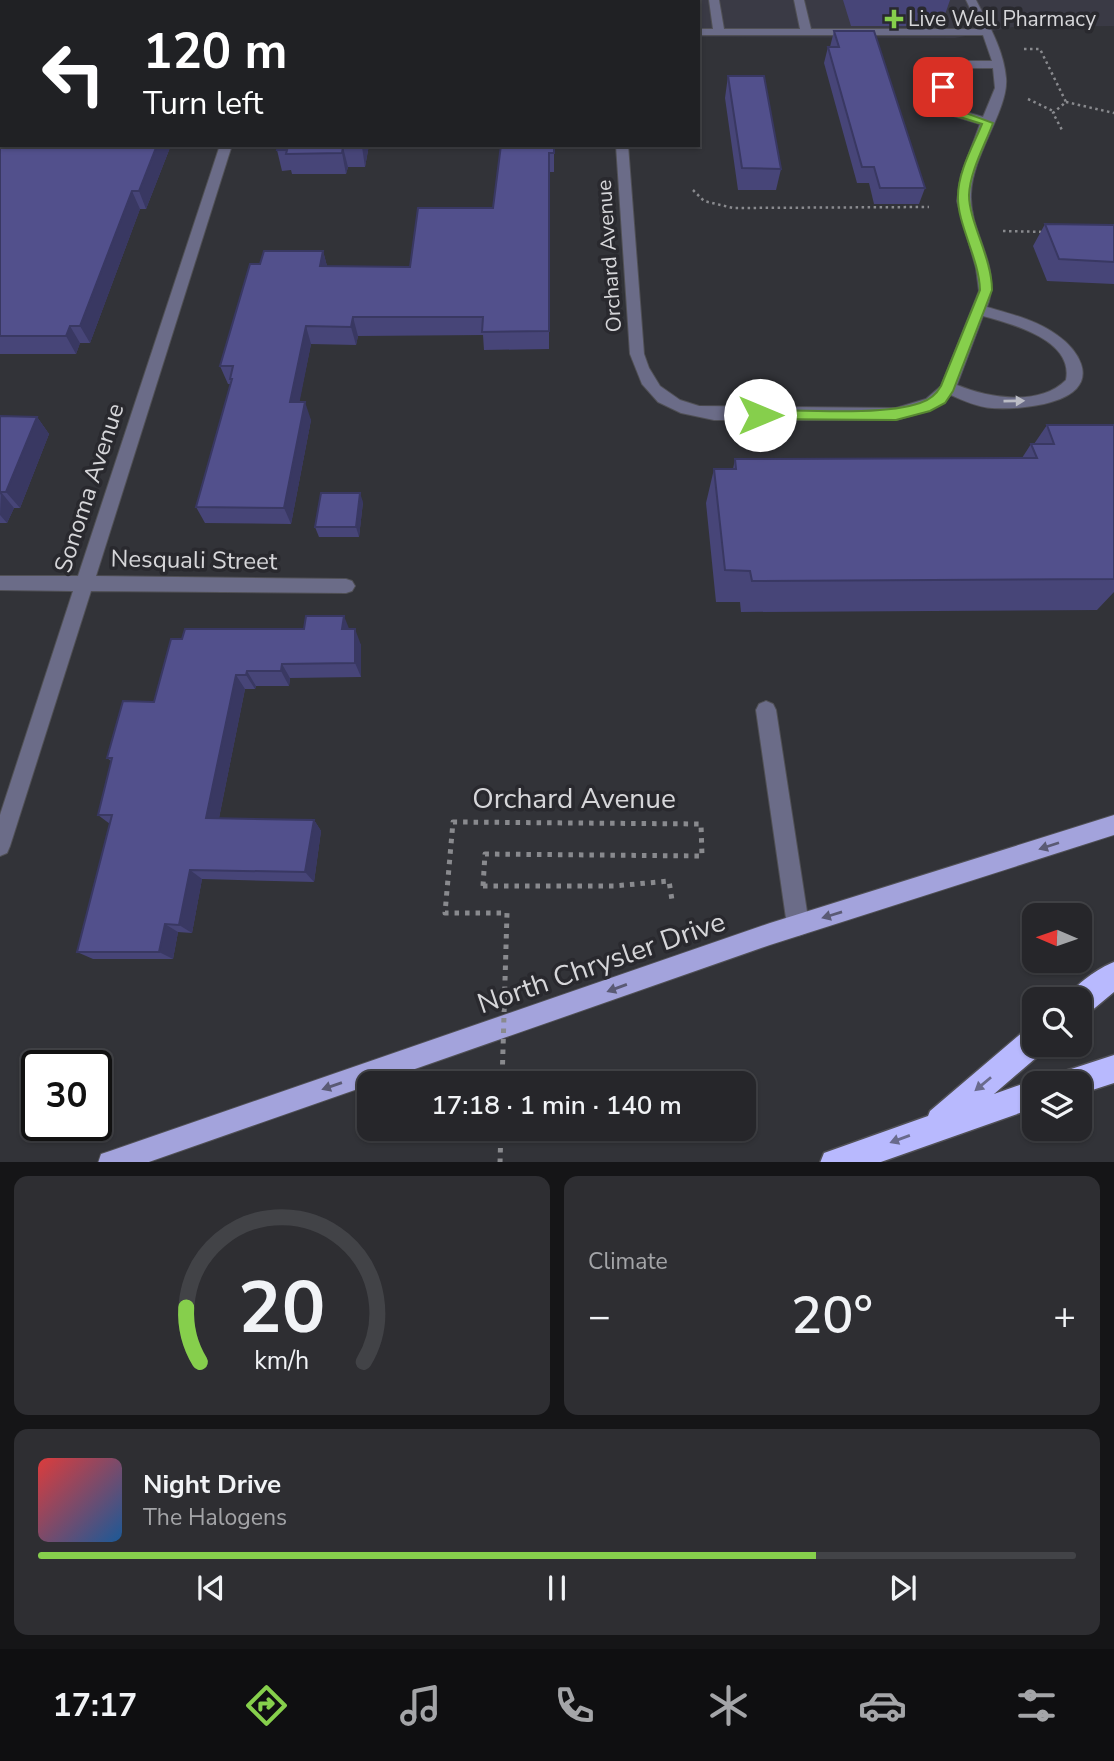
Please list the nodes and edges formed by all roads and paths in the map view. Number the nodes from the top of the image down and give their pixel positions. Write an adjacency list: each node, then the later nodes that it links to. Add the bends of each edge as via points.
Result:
1 (714, 0): 5 (street)
2 (799, 0): 6 (street)
3 (971, 0): 7 (street)
4 (700, 32): 5 (street)
5 (719, 32): 6 (street)
6 (806, 32): 7 (street)
7 (986, 32): 9 (street)
8 (1017, 49): 11 (path, via 1040,49)
9 (1000, 65): 14 (street, via 1001,88); 14 (street, via 936,64 951,111)
10 (1024, 97): 12 (path)
11 (1066, 102): 12 (path); 13 (path)
12 (1055, 112): 15 (path)
13 (1114, 113)
14 (988, 123): 22 (street, via 965,180 963,198 986,276)
15 (1062, 130)
16 (225, 147): 25 (street, Sonoma Avenue)
17 (622, 147): 23 (street, Orchard Avenue, via 637,354 641,371 662,398 694,412 714,414 896,414 925,407)
18 (693, 190): 19 (path, via 704,201 733,208)
19 (929, 207)
20 (998, 232): 21 (path)
21 (1050, 232)
22 (980, 310): 23 (street); 23 (street, one-way to 22, via 984,401 1038,399 1059,395 1075,378 1074,365 1054,340 1025,323)
23 (948, 388)
24 (0, 583): 25 (street, Nesquali Street)
25 (83, 583): 26 (street, Nesquali Street); 29 (street, Sonoma Avenue)
26 (346, 586)
27 (766, 710): 31 (street)
28 (1114, 825): 31 (main road, North Chrysler Drive, one-way to 31)
29 (0, 846)
30 (672, 900): 36 (path, Orchard Avenue, bridge, via 669,881 614,886 483,886 485,854 702,856 701,824 453,822 445,913 508,913)
31 (798, 925): 41 (main road, North Chrysler Drive, one-way to 41)
32 (1114, 975): 33 (highway)
33 (1092, 992)
34 (1022, 1051): 39 (highway, one-way to 39)
35 (1114, 1069): 37 (highway)
36 (502, 1071)
37 (1092, 1076)
38 (1022, 1098): 39 (highway)
39 (932, 1128): 43 (highway, one-way to 43)
40 (501, 1141): 42 (path)
41 (113, 1162)
42 (500, 1162)
43 (837, 1162)

